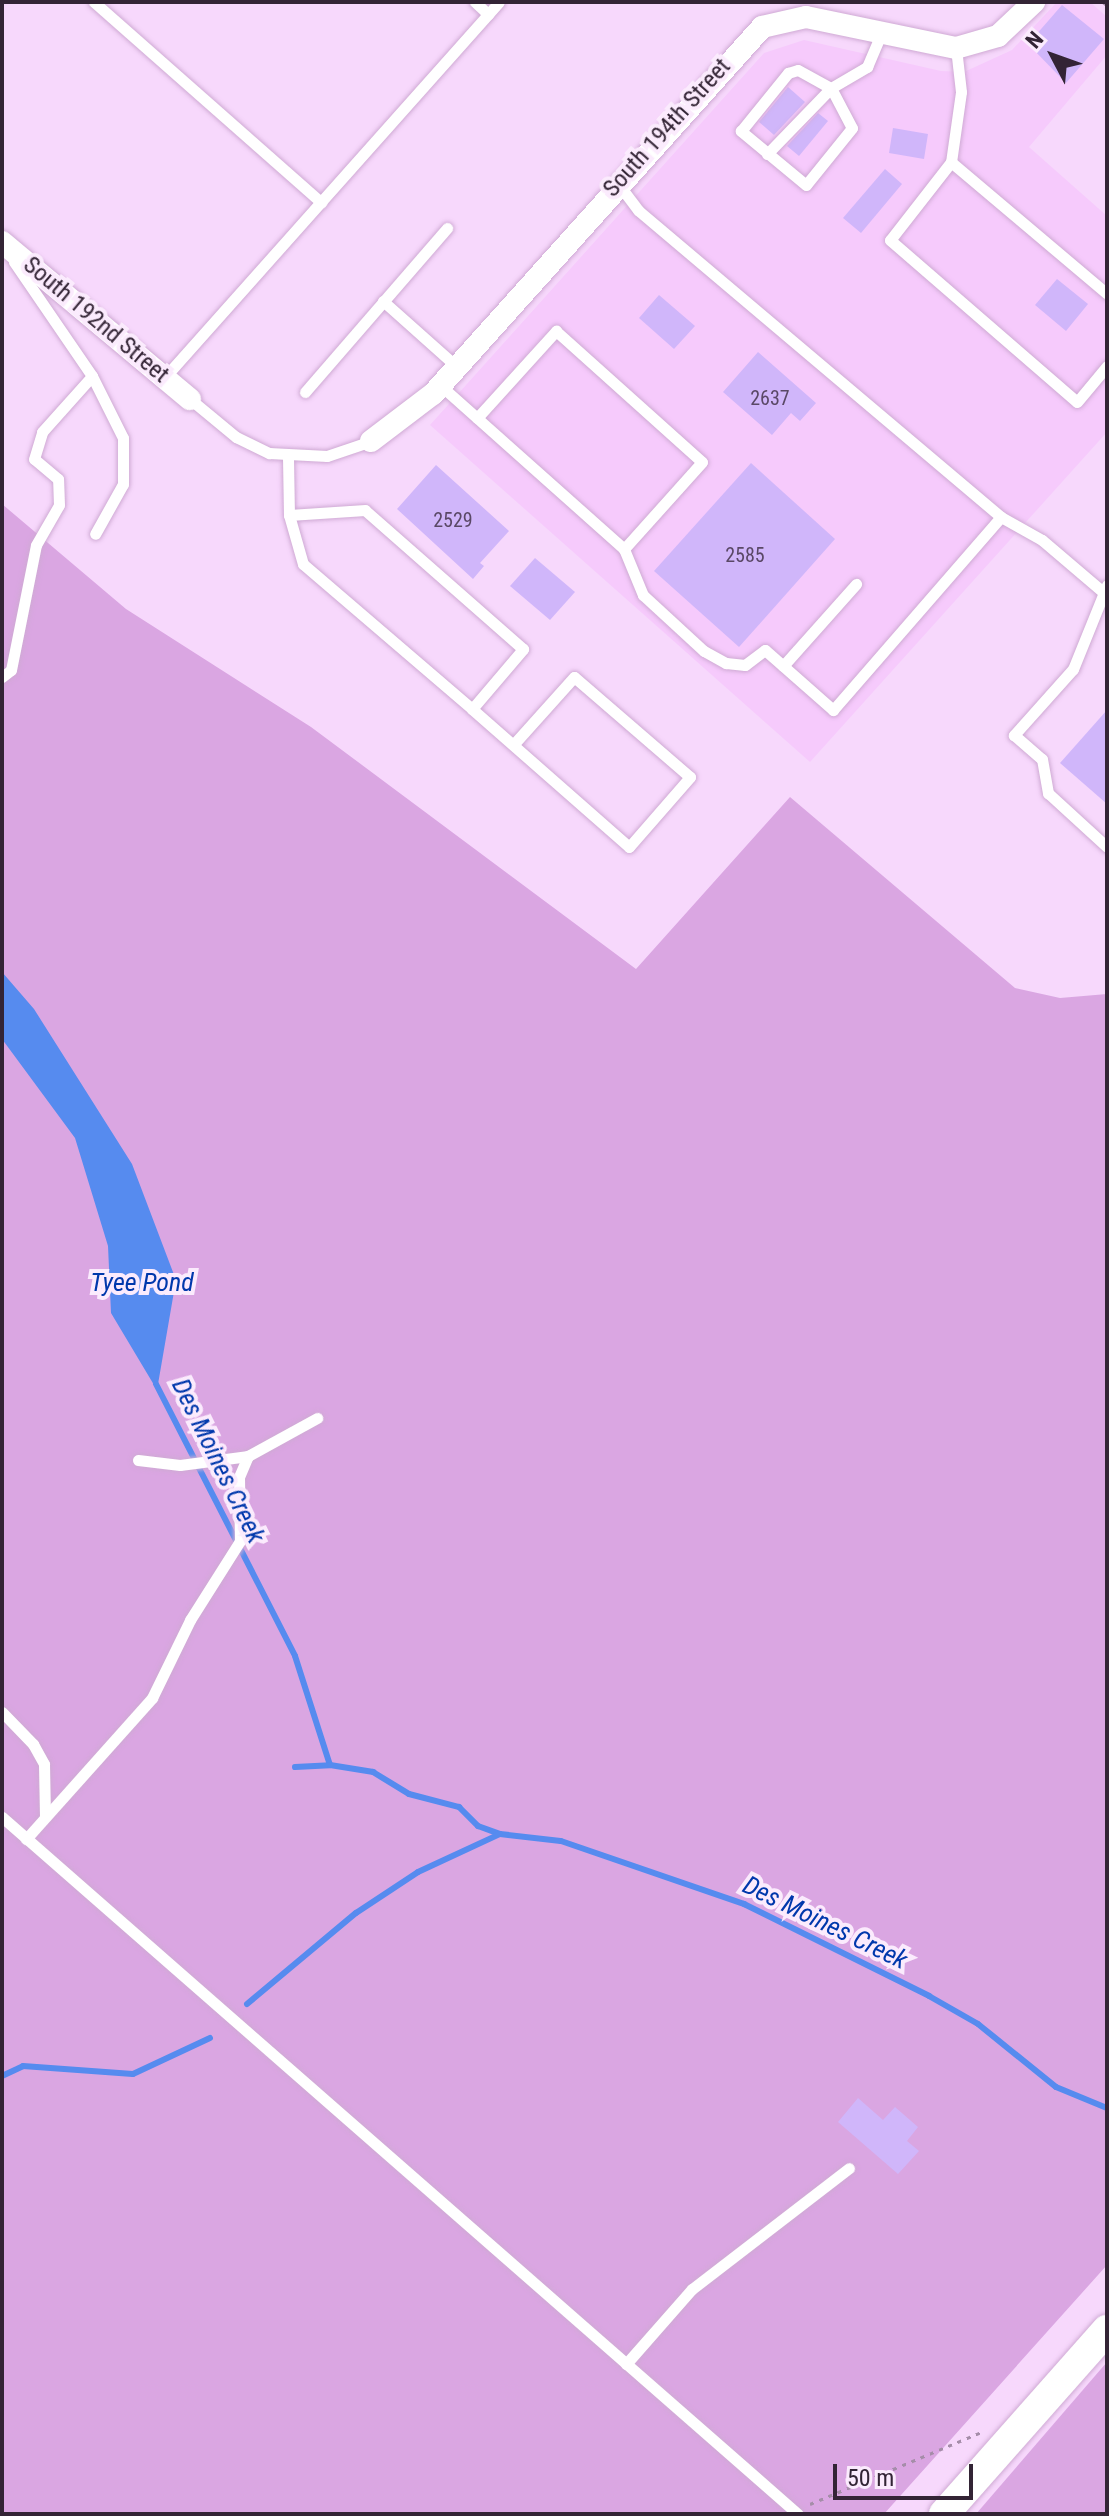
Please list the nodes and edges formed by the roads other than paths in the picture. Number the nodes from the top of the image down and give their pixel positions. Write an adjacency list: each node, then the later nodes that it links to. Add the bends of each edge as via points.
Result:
1 (94, 2): 12 (lane)
2 (475, 2): 5 (lane)
3 (499, 2): 5 (lane)
4 (1034, 2): 7 (street, South 194th Street, via 998,36)
5 (488, 14): 12 (lane)
6 (881, 34): 7 (street, South 194th Street); 8 (lane, via 867,67); 11 (street, South 194th Street, via 806,17 762,27)
7 (956, 48): 10 (lane, via 961,92)
8 (831, 88): 9 (lane); 9 (lane, via 798,70 788,73 741,131); 9 (lane, via 852,128 813,180 798,183)
9 (767, 154)
10 (951, 162): 15 (lane); 17 (lane, via 890,240 1077,402)
11 (618, 183): 18 (street, South 194th Street); 28 (lane, via 638,210)
12 (321, 202): 20 (lane)
13 (447, 228): 16 (lane)
14 (2, 244): 19 (lane); 20 (street, South 192nd Street)
15 (1107, 294)
16 (383, 301): 18 (lane); 22 (lane)
17 (1107, 366)
18 (457, 367): 21 (street, South 194th Street)
19 (92, 376): 29 (lane, via 123,438 123,484); 34 (lane, via 42,432 34,459 58,479 59,505 36,545 11,670)
20 (165, 377): 23 (street, South 192nd Street)
21 (440, 385): 24 (lane); 25 (street, South 194th Street, via 418,409)
22 (305, 392)
23 (190, 399): 26 (lane, via 252,448)
24 (477, 418): 30 (lane); 30 (lane, via 556,331 702,462)
25 (371, 441): 26 (lane, via 327,456)
26 (288, 458): 27 (lane)
27 (289, 515): 35 (lane, via 303,564); 35 (lane, via 365,510 523,649)
28 (1001, 517): 32 (lane, via 1042,540); 33 (lane, via 833,710)
29 (95, 534)
30 (624, 549): 33 (lane, via 643,595 704,651 726,663 745,665 765,650)
31 (856, 584): 33 (lane)
32 (1104, 588): 37 (lane, via 1073,669 1014,735 1042,759 1048,793)
33 (783, 666)
34 (2, 677)
35 (472, 709): 36 (lane)
36 (513, 745): 36 (lane, via 629,847 690,777 574,677)
37 (1107, 847)
38 (317, 1418): 39 (lane)
39 (248, 1456): 40 (lane, via 180,1465); 42 (lane, via 239,1477 240,1541 190,1620 152,1698)
40 (138, 1460)
41 (2, 1712): 42 (lane, via 33,1744 44,1764)
42 (45, 1816): 44 (lane)
43 (2, 1817): 44 (lane)
44 (26, 1839): 47 (lane)
45 (849, 2168): 47 (lane, via 692,2289)
46 (1107, 2330): 49 (main road)
47 (626, 2364): 48 (lane)
48 (798, 2514)
49 (944, 2514)

